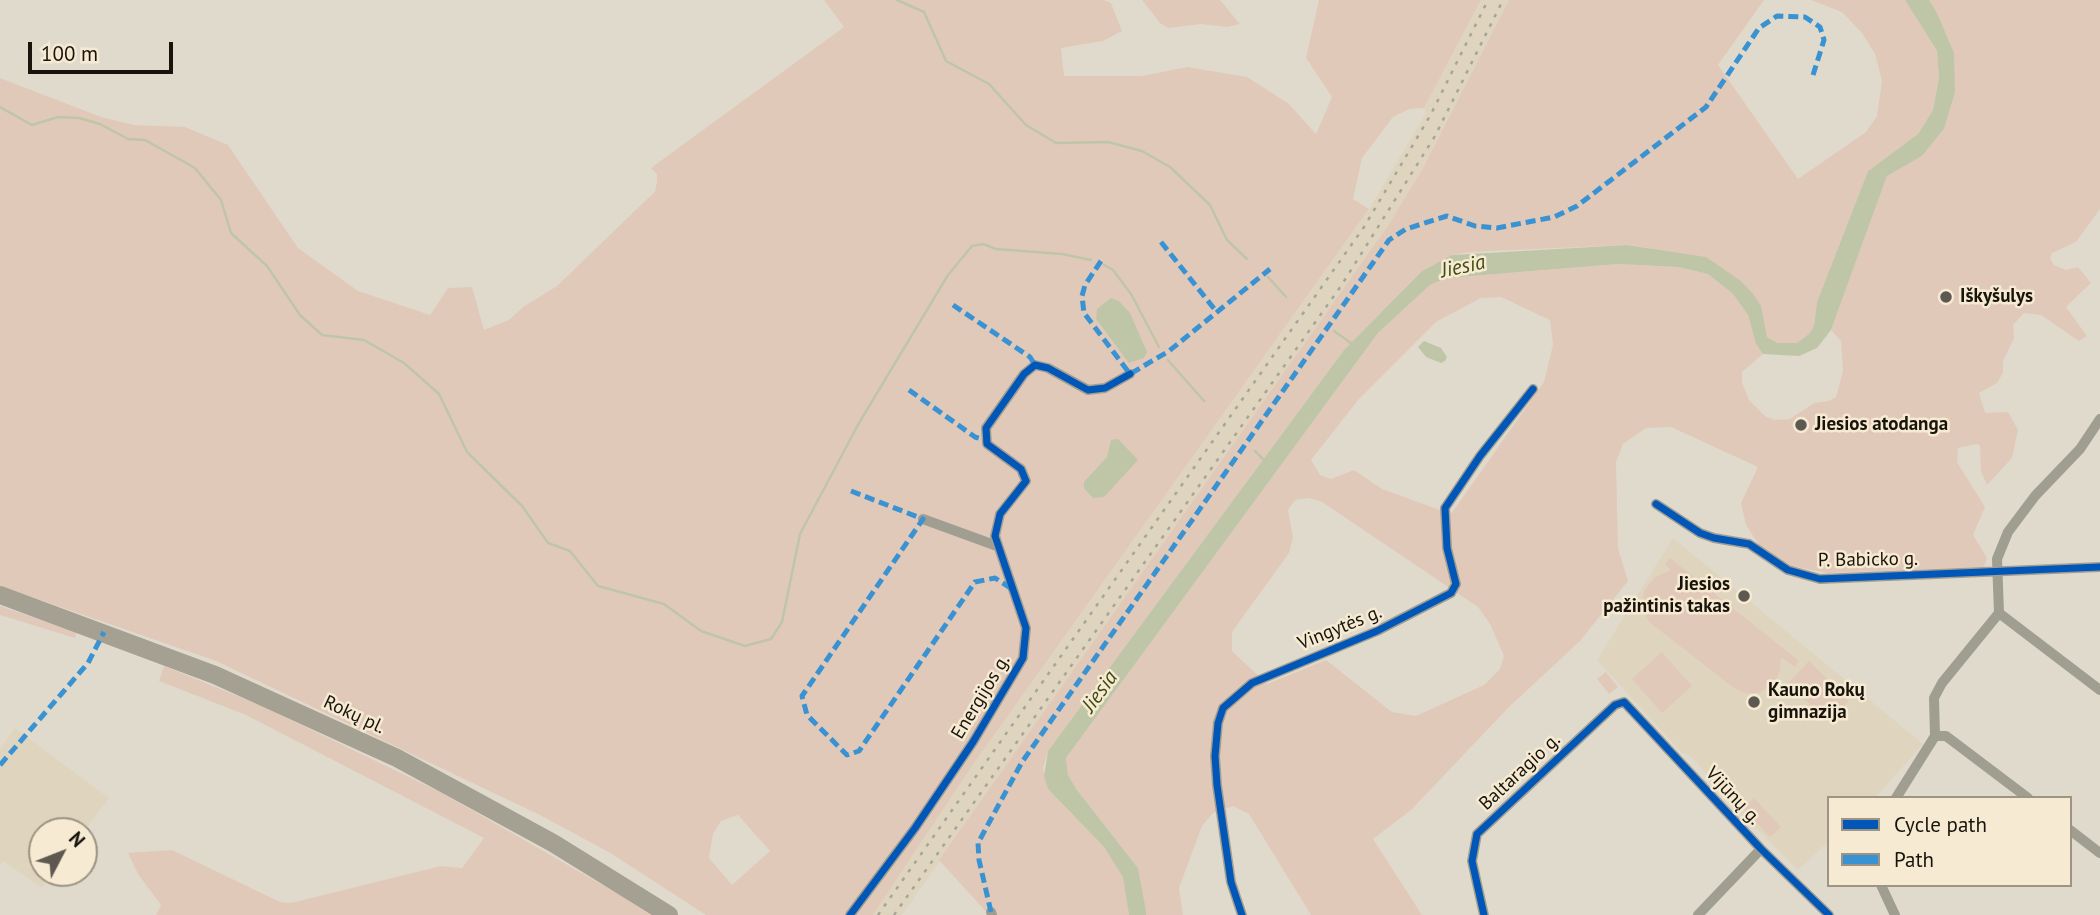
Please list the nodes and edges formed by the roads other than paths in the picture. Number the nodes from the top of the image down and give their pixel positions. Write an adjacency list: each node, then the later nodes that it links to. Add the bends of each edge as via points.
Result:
1 (1130, 374): 6 (street, via 1095,391 1039,364 1024,374 985,434 987,444 1021,469 1026,481 1000,514)
2 (1533, 389): 22 (street, Vingytės g., via 1445,508 1447,548 1456,584 1451,593 1377,631 1252,683 1223,708 1215,756 1217,785 1231,882)
3 (2100, 419): 8 (street, via 2008,532 1997,559)
4 (1656, 504): 8 (street, P. Babicko g., via 1700,533 1749,544 1801,576)
5 (923, 519): 6 (street)
6 (996, 546): 21 (street, Energijos g., via 1024,620 1023,658 915,828)
7 (2100, 567): 8 (street, P. Babicko g.)
8 (1998, 572): 10 (street)
9 (0, 596): 20 (main road, Rokų pl., via 215,675 385,753 490,807)
10 (1999, 613): 11 (street); 13 (street, via 1934,698)
11 (2100, 690)
12 (1615, 705): 17 (street, Vijūnų g., via 1628,705); 23 (street, Baltaragio g., via 1477,834 1472,861)
13 (1935, 736): 14 (street); 15 (street, via 1946,736)
14 (1897, 796)
15 (2025, 796)
16 (2072, 832): 18 (street)
17 (1761, 849): 24 (street); 25 (street, Vijūnų g.)
18 (2100, 853)
19 (1882, 887): 26 (street)
20 (670, 915)
21 (850, 915)
22 (1242, 915)
23 (1484, 915)
24 (1698, 915)
25 (1829, 915)
26 (1895, 915)

